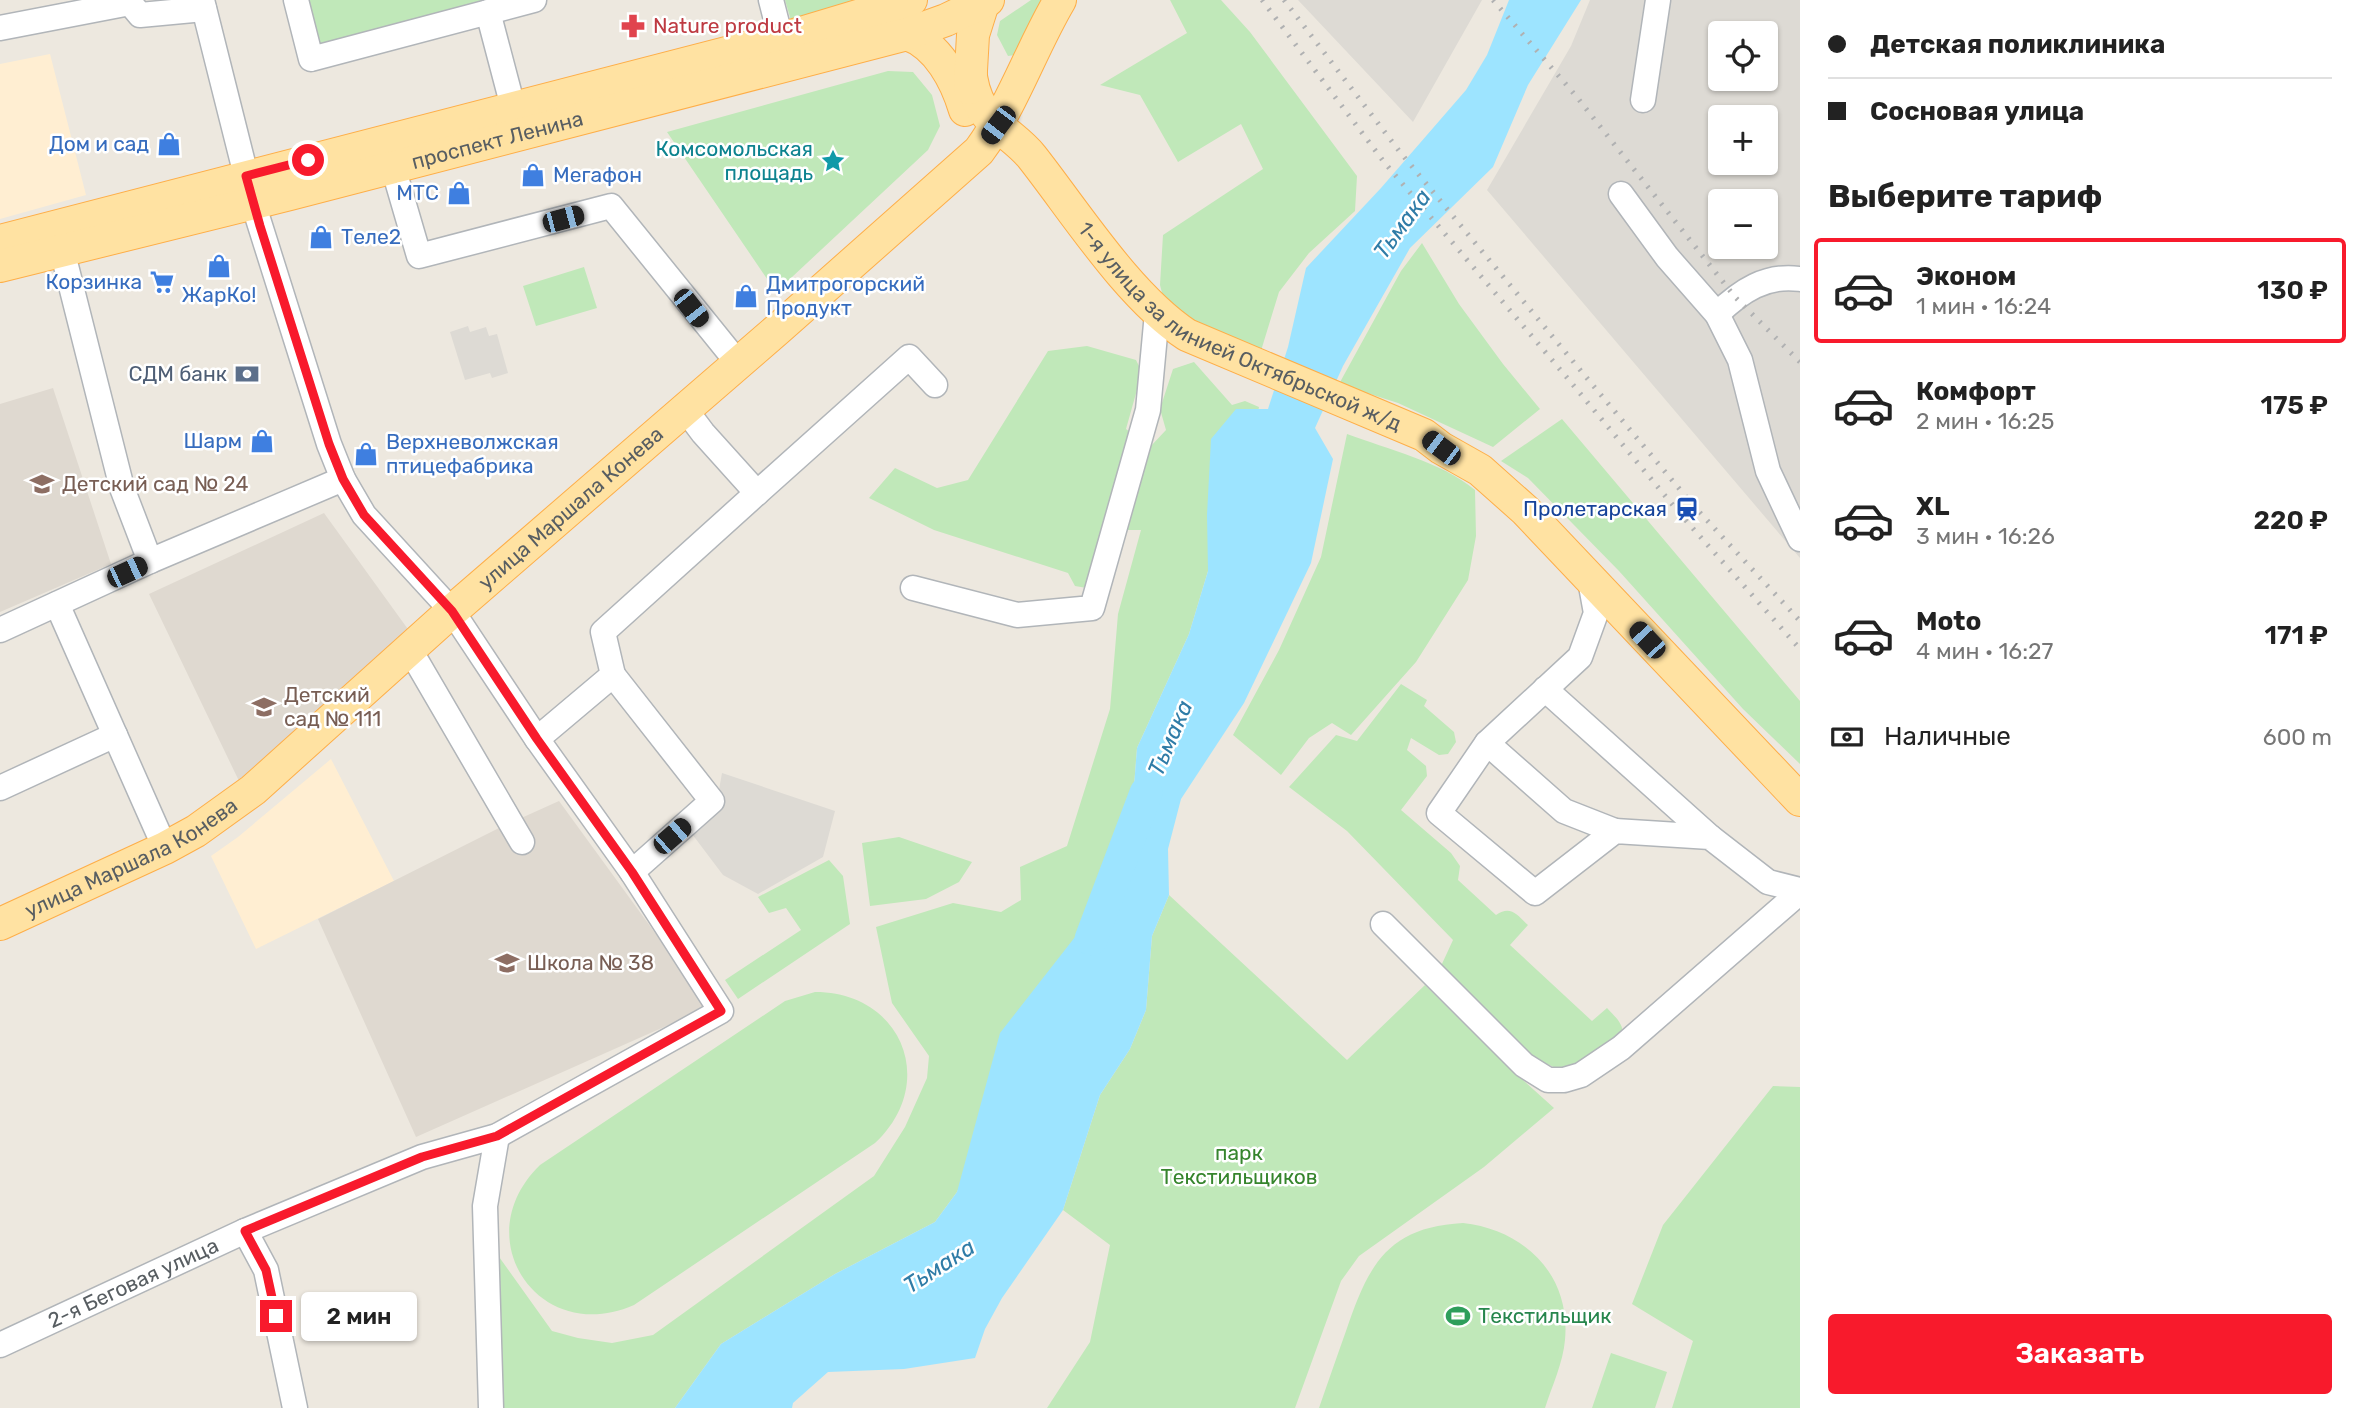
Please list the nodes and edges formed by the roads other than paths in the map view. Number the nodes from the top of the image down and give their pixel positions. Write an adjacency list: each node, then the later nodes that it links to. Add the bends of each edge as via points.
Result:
1 (296, 0): 10 (street, via 311,59)
2 (534, 0): 10 (street)
3 (772, 0): 13 (street)
4 (911, 0): 13 (main road, проспект Ленина)
5 (1060, 0): 15 (main road, улица Маршала Конева)
6 (1658, 0): 17 (street)
7 (985, 1): 12 (main road, проспект Ленина); 16 (main road, via 973,35)
8 (131, 2): 9 (street, via 140,15); 11 (street)
9 (203, 5): 23 (street)
10 (488, 12): 18 (street)
11 (0, 28)
12 (907, 33): 14 (main road); 22 (main road, проспект Ленина)
13 (781, 39): 18 (main road, проспект Ленина)
14 (934, 52): 16 (main road); 19 (main road)
15 (1027, 62): 19 (main road, улица Маршала Конева); 20 (main road, via 1023,106)
16 (970, 67): 19 (main road, 1-я улица за линией Октябрьской ж/д, via 985,112)
17 (1643, 100)
18 (513, 107): 23 (main road, проспект Ленина)
19 (983, 123): 20 (main road, 1-я улица за линией Октябрьской ж/д); 21 (main road, улица Маршала Конева, via 979,151)
20 (1030, 155): 21 (main road, via 993,155); 29 (main road, 1-я улица за линией Октябрьской ж/д)
21 (966, 163): 31 (main road, улица Маршала Конева)
22 (393, 167): 23 (main road, проспект Ленина); 31 (street, via 419,256 611,206)
23 (250, 190): 25 (main road, проспект Ленина); 26 (main road, проспект Ленина); 34 (street)
24 (1621, 194): 30 (street)
25 (0, 240)
26 (62, 250): 27 (main road, проспект Ленина); 37 (street, via 121,488)
27 (0, 266)
28 (1800, 278): 30 (street, via 1761,281)
29 (1157, 313): 38 (main road, 1-я улица за линией Октябрьской ж/д, via 1187,335 1424,435 1468,462 1525,510); 39 (street, via 1148,410 1092,608 1017,615)
30 (1717, 314): 36 (street, via 1740,360 1768,471)
31 (738, 363): 33 (main road, улица Маршала Конева)
32 (935, 385): 35 (street, via 909,357)
33 (685, 409): 35 (street); 41 (main road, улица Маршала Конева)
34 (343, 479): 37 (street); 41 (street, via 364,515)
35 (757, 493): 44 (street, via 603,632)
36 (1800, 539)
37 (150, 561): 40 (street)
38 (1590, 580): 45 (street, via 1596,612 1580,657); 50 (main road, 1-я улица за линией Октябрьской ж/д)
39 (913, 588)
40 (57, 604): 42 (street); 46 (street)
41 (452, 611): 43 (main road, улица Маршала Конева); 47 (street)
42 (0, 630)
43 (410, 650): 53 (street); 54 (main road, улица Маршала Конева, via 253,790)
44 (613, 675): 47 (street); 55 (street, via 712,801)
45 (1545, 689): 48 (street); 52 (street)
46 (115, 735): 49 (street); 54 (street)
47 (537, 739): 55 (street)
48 (1487, 744): 51 (street, via 1564,811); 51 (street, via 1439,813 1535,893)
49 (0, 788)
50 (1800, 800)
51 (1615, 831): 52 (street)
52 (1710, 837): 56 (street, via 1768,882)
53 (522, 842)
54 (165, 848): 57 (main road, улица Маршала Конева)
55 (632, 872): 59 (street, 2-я Беговая улица, via 721,1011)
56 (1800, 891): 58 (street, via 1621,1048 1581,1075 1564,1080 1548,1080 1524,1065)
57 (0, 924)
58 (1383, 925)
59 (497, 1136): 60 (street, 2-я Беговая улица, via 422,1157); 63 (street, via 485,1206)
60 (245, 1231): 61 (street, 2-я Беговая улица); 62 (street, via 266,1270)
61 (0, 1345)
62 (295, 1408)
63 (491, 1408)

